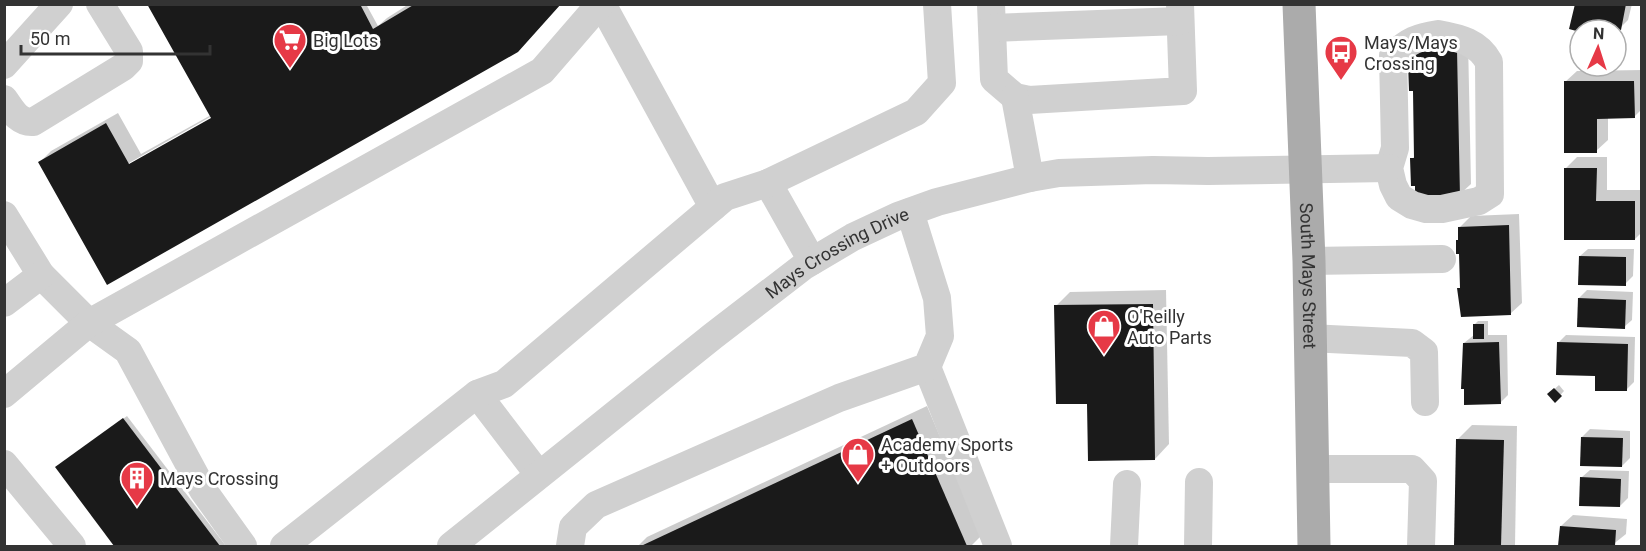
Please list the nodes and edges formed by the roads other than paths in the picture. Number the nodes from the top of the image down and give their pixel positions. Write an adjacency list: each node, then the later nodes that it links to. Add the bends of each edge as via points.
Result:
1 (59, 4): 8 (street)
2 (100, 4): 10 (street, via 129,51 129,62 123,68 33,122 17,117)
3 (601, 4): 15 (street); 23 (street, via 542,71)
4 (937, 4): 14 (street, via 942,83 916,112)
5 (1299, 4): 12 (main road, South Mays Street)
6 (1180, 13): 7 (street); 9 (street, via 1183,91)
7 (991, 16): 9 (street, via 994,79)
8 (4, 65)
9 (1015, 98): 13 (street)
10 (4, 99)
11 (1389, 168): 11 (street, via 1399,197 1412,205 1450,208 1490,194 1489,63 1471,43 1438,34 1422,36 1407,42 1393,55 1395,147); 12 (street, Mays Crossing Drive)
12 (1306, 170): 13 (street, Mays Crossing Drive, via 1153,170 1059,173); 20 (main road, South Mays Street)
13 (1030, 178): 16 (street, Mays Crossing Drive)
14 (768, 183): 15 (street, via 725,197); 19 (street)
15 (713, 207): 26 (street, via 504,384)
16 (910, 212): 19 (street, Mays Crossing Drive, via 852,237); 25 (street, via 938,307 940,336)
17 (4, 215): 21 (street)
18 (1442, 259): 20 (street)
19 (812, 261): 31 (street, Mays Crossing Drive)
20 (1309, 261): 24 (main road, South Mays Street)
21 (41, 275): 22 (street); 23 (street)
22 (4, 303)
23 (89, 323): 27 (street); 35 (street, via 128,351 203,490)
24 (1310, 338): 28 (street, via 1412,343 1424,352); 29 (main road, South Mays Street)
25 (927, 367): 38 (street, via 839,398 596,505 573,526); 39 (street)
26 (477, 393): 31 (street); 36 (street)
27 (4, 394)
28 (1425, 402)
29 (1312, 469): 42 (main road, South Mays Street); 43 (street, via 1412,469 1423,481)
30 (7, 472): 34 (street)
31 (539, 475): 37 (street, Mays Crossing Drive)
32 (1199, 482): 41 (street)
33 (1127, 484): 40 (street)
34 (72, 546)
35 (243, 546)
36 (284, 546)
37 (451, 546)
38 (570, 546)
39 (998, 546)
40 (1124, 546)
41 (1198, 546)
42 (1314, 546)
43 (1421, 546)

